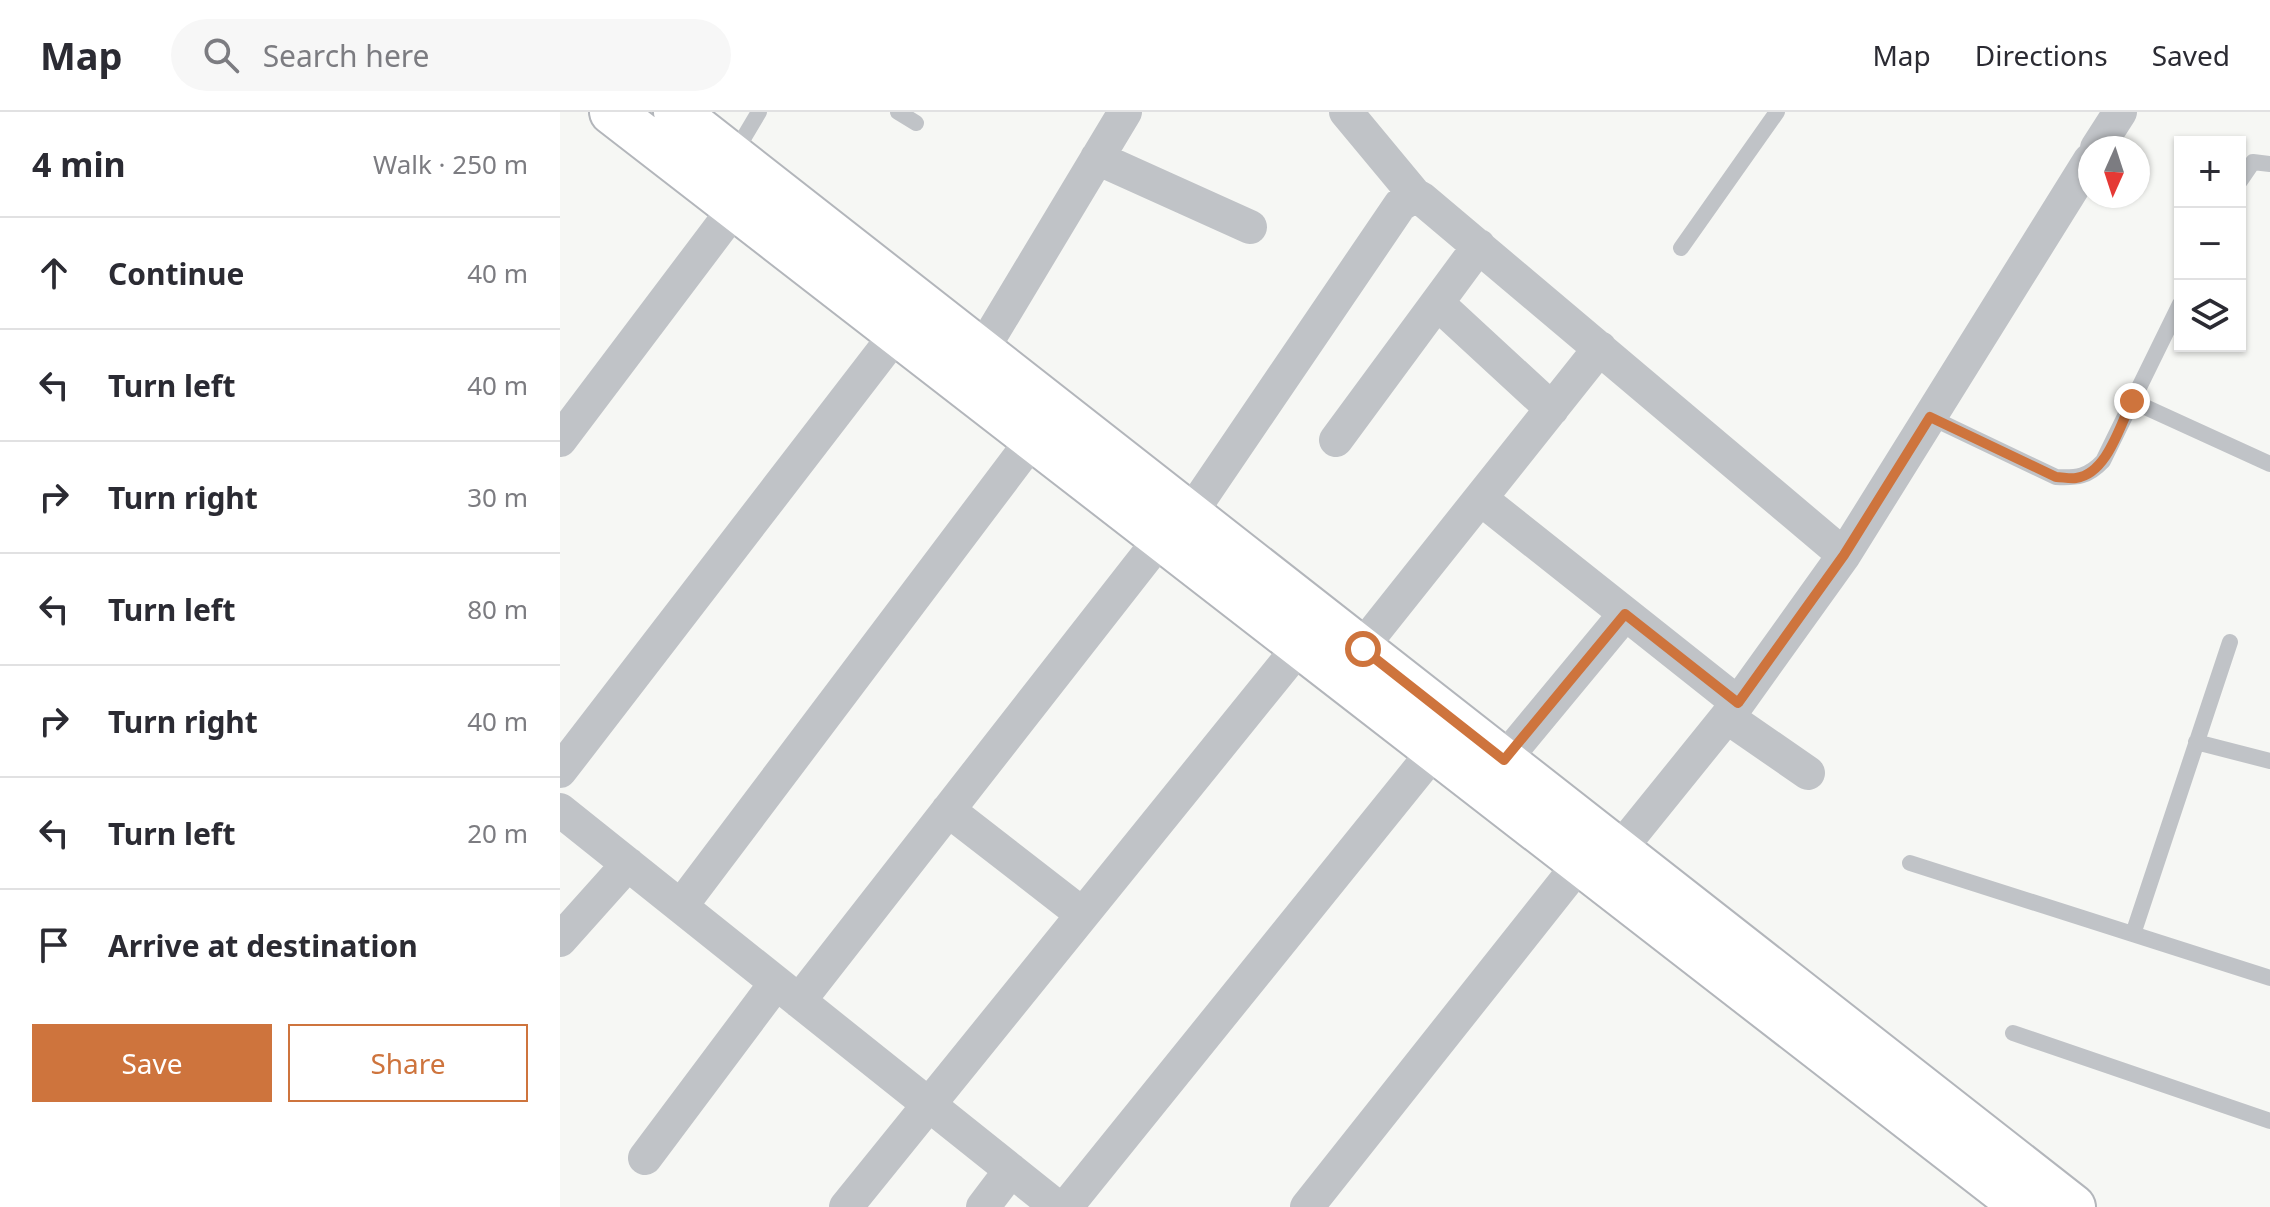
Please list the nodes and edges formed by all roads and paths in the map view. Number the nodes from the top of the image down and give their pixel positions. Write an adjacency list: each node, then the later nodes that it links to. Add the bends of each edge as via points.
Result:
1 (612, 112): 17 (main road)
2 (676, 112): 11 (main road)
3 (759, 112): 11 (lane)
4 (898, 112): 9 (lane)
5 (1125, 112): 12 (street)
6 (1346, 112): 16 (street)
7 (1777, 112): 20 (lane)
8 (2120, 112): 10 (street)
9 (916, 123)
10 (2105, 136)
11 (733, 155): 25 (main road)
12 (1097, 158): 18 (street); 25 (street)
13 (2270, 164): 14 (lane, via 2253,162)
14 (2246, 172)
15 (2078, 179): 28 (street)
16 (1415, 195): 19 (street); 34 (street, via 1400,205)
17 (735, 208): 23 (main road); 30 (street)
18 (1250, 227)
19 (1479, 246): 21 (street); 24 (street)
20 (1681, 248)
21 (1437, 303): 27 (street); 31 (street)
22 (2174, 316): 26 (lane)
23 (897, 333): 29 (main road); 45 (street)
24 (1600, 348): 27 (street); 35 (street)
25 (982, 350): 34 (main road)
26 (2132, 401): 28 (lane, via 2103,461 2077,478 2056,477); 32 (lane)
27 (1552, 409): 33 (street)
28 (1930, 417): 35 (street)
29 (1033, 439): 34 (main road); 52 (street)
30 (560, 440)
31 (1336, 440)
32 (2270, 464)
33 (1481, 499): 36 (street); 39 (street)
34 (1176, 526): 38 (main road); 39 (main road); 48 (street)
35 (1844, 555): 40 (street)
36 (1625, 614): 40 (street); 43 (street)
37 (2230, 642): 41 (lane)
38 (1300, 646): 39 (main road); 53 (street)
39 (1350, 662): 42 (main road); 43 (main road)
40 (1732, 710): 46 (street); 49 (street)
41 (2196, 742): 44 (lane); 54 (lane)
42 (1435, 750): 49 (main road); 66 (street)
43 (1504, 760): 49 (main road)
44 (2270, 761)
45 (560, 771)
46 (1808, 773)
47 (560, 810): 51 (street)
48 (948, 810): 53 (street); 57 (street)
49 (1599, 863): 67 (street); 68 (main road); 69 (main road)
50 (1910, 863): 54 (lane)
51 (628, 864): 52 (street); 55 (street)
52 (681, 906): 57 (street)
53 (1082, 914): 59 (street)
54 (2133, 934): 56 (lane)
55 (560, 940)
56 (2270, 978)
57 (788, 992): 59 (street); 61 (street)
58 (2013, 1033): 60 (lane)
59 (928, 1104): 62 (street); 63 (street)
60 (2270, 1121)
61 (645, 1158)
62 (1011, 1170): 64 (street); 65 (street)
63 (846, 1207)
64 (983, 1207)
65 (1057, 1207)
66 (1066, 1207)
67 (1307, 1207)
68 (2024, 1207)
69 (2073, 1207)

